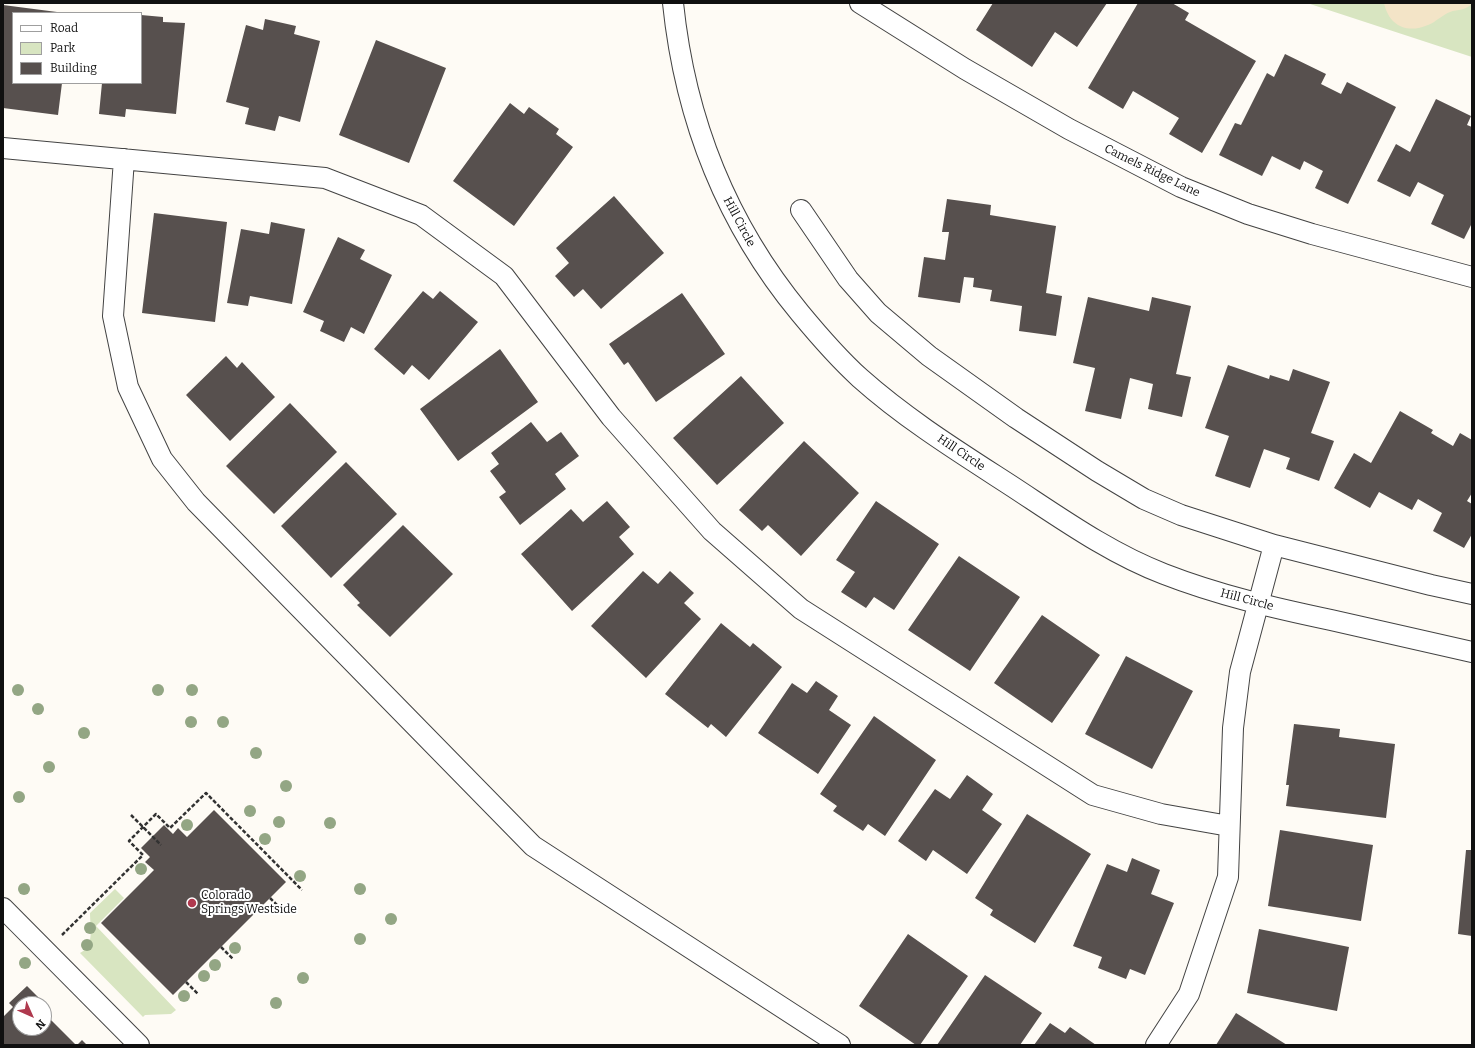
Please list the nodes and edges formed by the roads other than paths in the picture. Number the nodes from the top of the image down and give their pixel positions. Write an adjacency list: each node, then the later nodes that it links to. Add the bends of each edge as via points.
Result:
1 (673, 3): 9 (street, Hill Circle, via 678,43 693,113 708,158 731,210 761,261 787,297 823,340 860,378 904,414 954,449 1115,552 1199,587)
2 (860, 3): 6 (street, Camels Ridge Lane, via 965,69 1069,129 1181,187 1255,217)
3 (3, 148): 4 (street)
4 (124, 159): 11 (street, via 325,178 421,216 504,276 611,417 712,531 801,609 1092,795 1161,814); 14 (street, via 113,316 128,387 162,459 196,502 533,846)
5 (800, 210): 7 (street, via 848,279 878,313 930,356 1016,418 1144,499 1181,515)
6 (1472, 277)
7 (1274, 545): 8 (street); 9 (street)
8 (1472, 594)
9 (1259, 604): 10 (street, Hill Circle); 11 (street, via 1240,672 1232,728)
10 (1472, 652)
11 (1229, 826): 15 (street, via 1228,877 1189,994)
12 (3, 908): 13 (street)
13 (139, 1045)
14 (840, 1045)
15 (1156, 1045)

